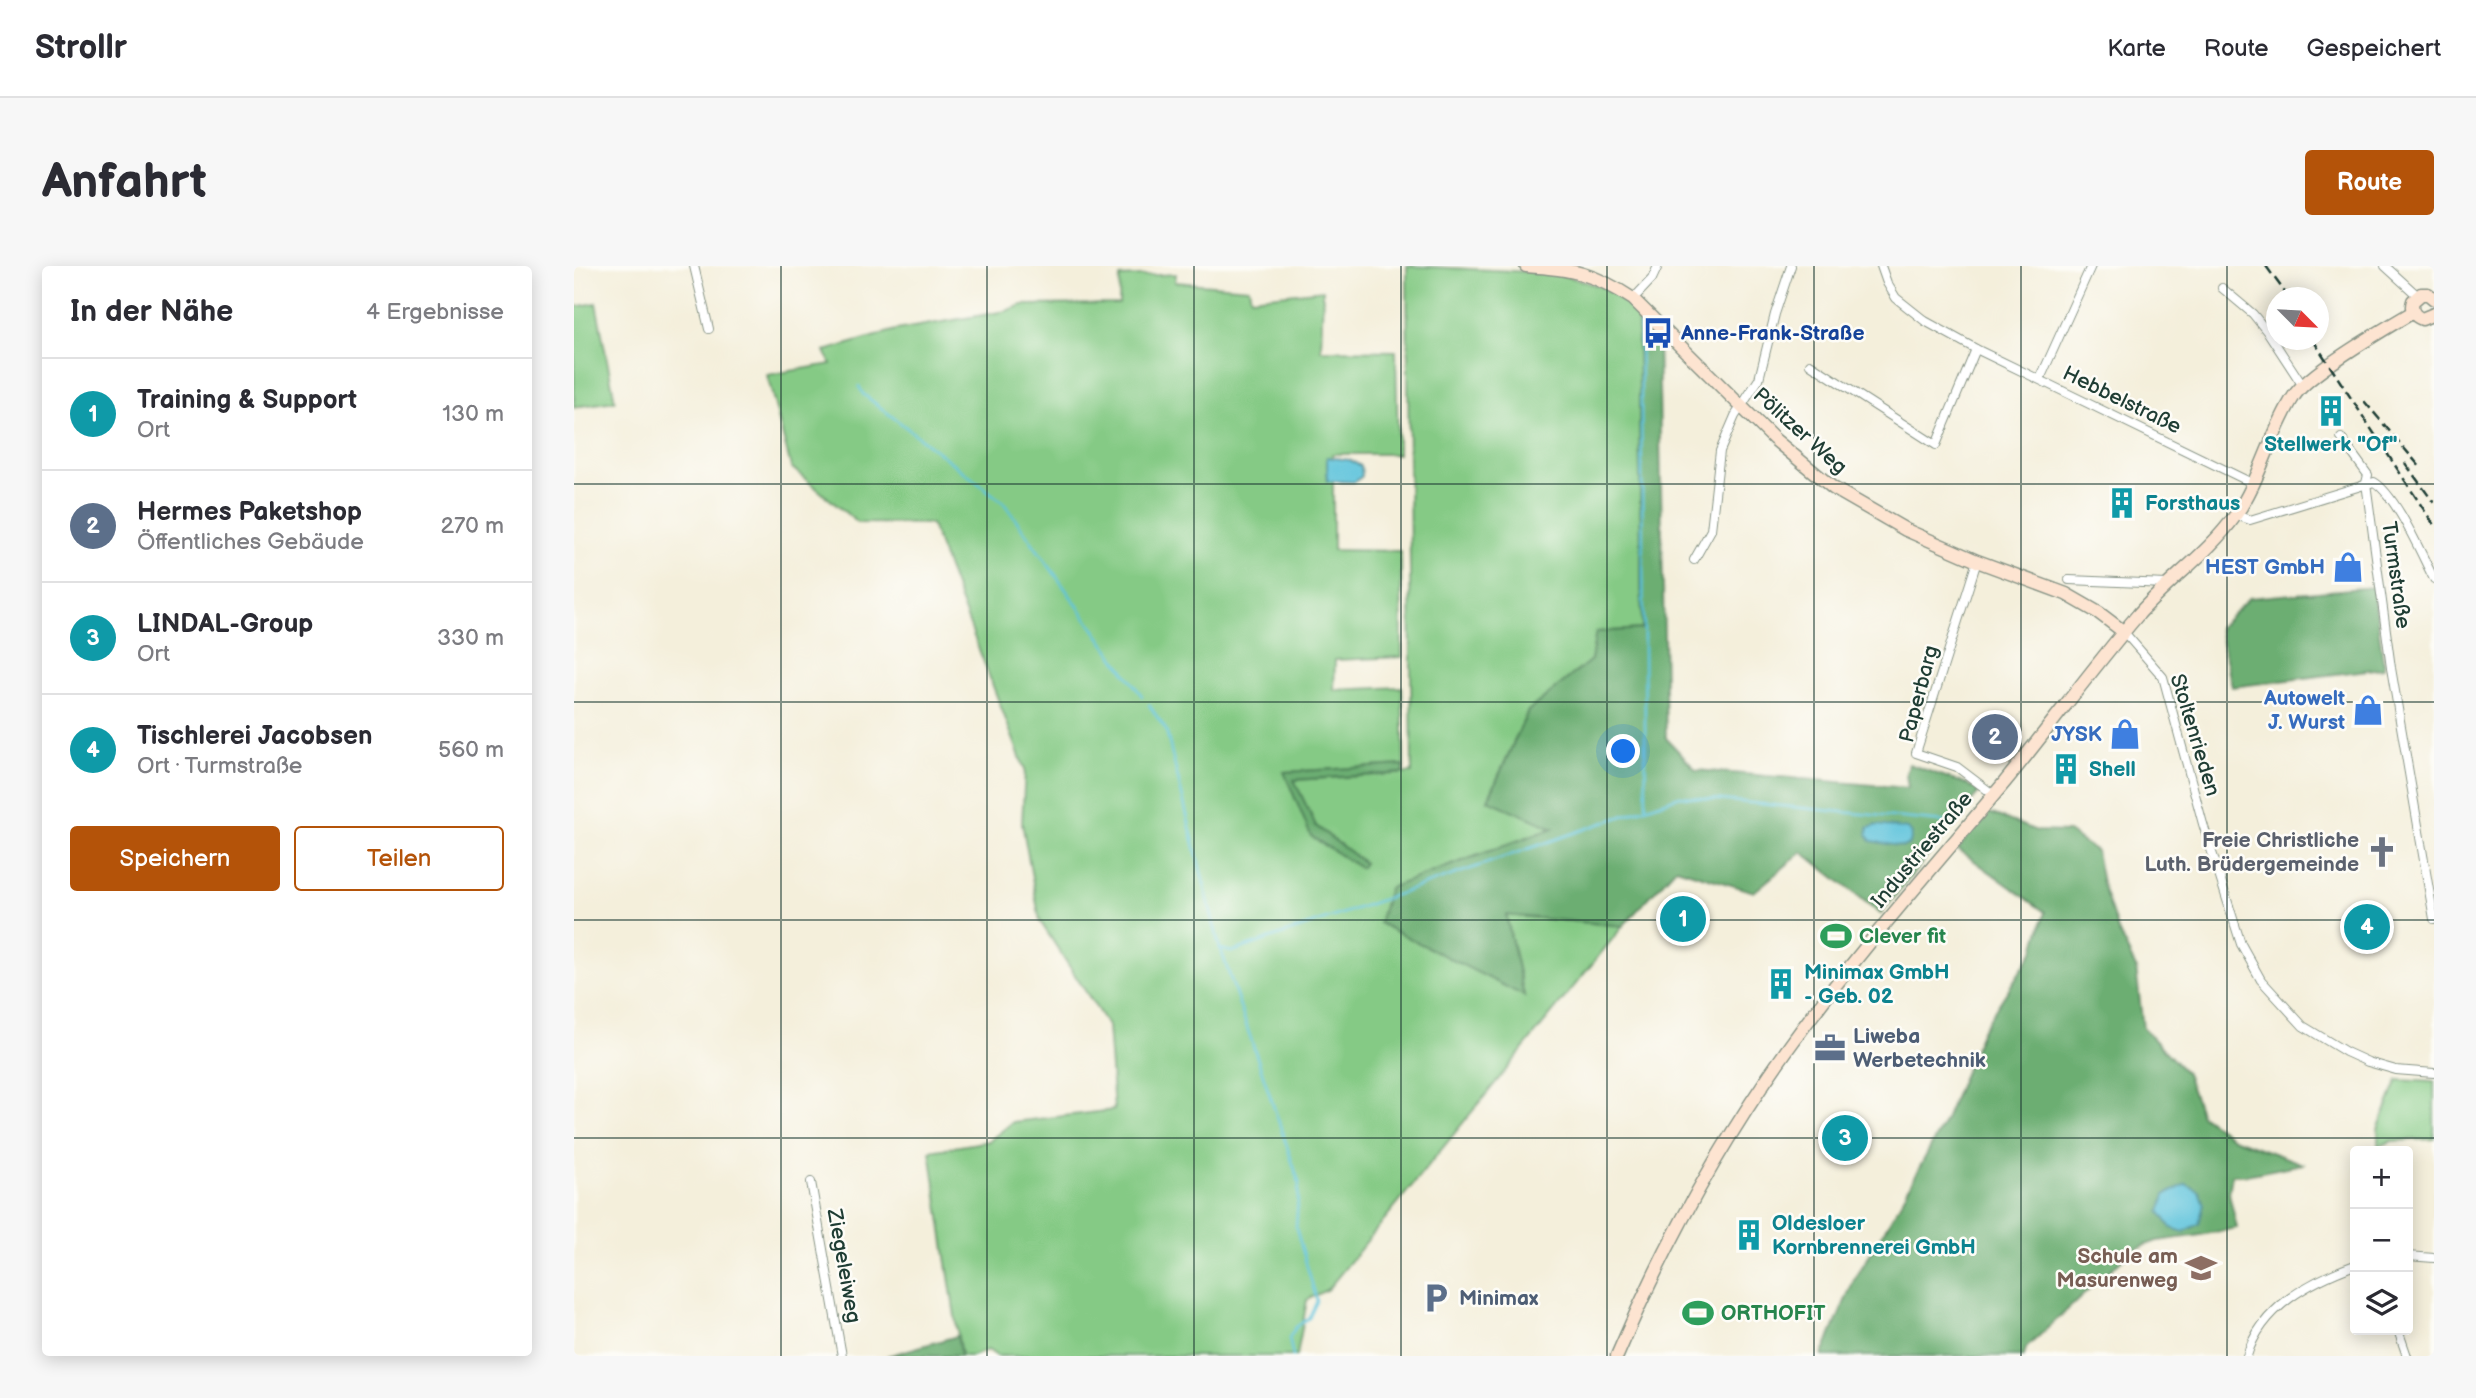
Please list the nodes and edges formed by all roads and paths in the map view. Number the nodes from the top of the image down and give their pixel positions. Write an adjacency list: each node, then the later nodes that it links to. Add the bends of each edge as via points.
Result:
1 (694, 266): 15 (street)
2 (1526, 266): 8 (main road, Pölitzer Weg)
3 (1658, 266): 12 (street)
4 (1791, 266): 20 (street, via 1759,379)
5 (1881, 266): 16 (street, Hebbelstraße, via 1902,304)
6 (2091, 266): 18 (street)
7 (2385, 266): 10 (street)
8 (1559, 267): 12 (main road, Pölitzer Weg, via 1609,283)
9 (2222, 288): 19 (street, via 2269,334)
10 (2418, 296): 11 (main road); 13 (main road)
11 (2434, 298)
12 (1633, 299): 20 (main road, Pölitzer Weg)
13 (2413, 312): 14 (main road); 19 (main road)
14 (2433, 318)
15 (709, 329)
16 (1976, 349): 17 (street, via 1936,445); 18 (street, Hebbelstraße)
17 (1810, 364)
18 (2040, 379): 22 (street, Hebbelstraße)
19 (2303, 386): 22 (main road)
20 (1742, 407): 25 (street, via 1720,451 1711,530); 26 (main road, Pölitzer Weg, via 1833,488 1906,530)
21 (2341, 438): 23 (street, Turmstraße, via 2368,475)
22 (2252, 483): 24 (main road)
23 (2366, 483): 24 (street, via 2250,520); 27 (street, via 2381,486 2393,502); 32 (street, Turmstraße, via 2391,668)
24 (2236, 515): 29 (main road)
25 (1694, 559)
26 (1977, 561): 30 (main road, Pölitzer Weg, via 2066,594); 31 (street, Paperbarg, via 1916,753 1957,767)
27 (2434, 579)
28 (2069, 580): 29 (street)
29 (2166, 584): 30 (main road)
30 (2124, 632): 31 (main road, Industriestraße); 33 (street, Stoltenrieden, via 2162,677 2241,944 2262,980 2303,1026 2346,1052 2396,1070)
31 (1993, 795): 40 (main road, Industriestraße, via 1868,944 1785,1053 1697,1196)
32 (2434, 919)
33 (2434, 1073)
34 (811, 1182): 39 (street, Ziegeleiweg)
35 (2413, 1256): 36 (street)
36 (2434, 1258)
37 (2350, 1267): 41 (street, via 2279,1306)
38 (2400, 1335): 42 (street)
39 (842, 1356)
40 (1617, 1356)
41 (2247, 1356)
42 (2407, 1356)

